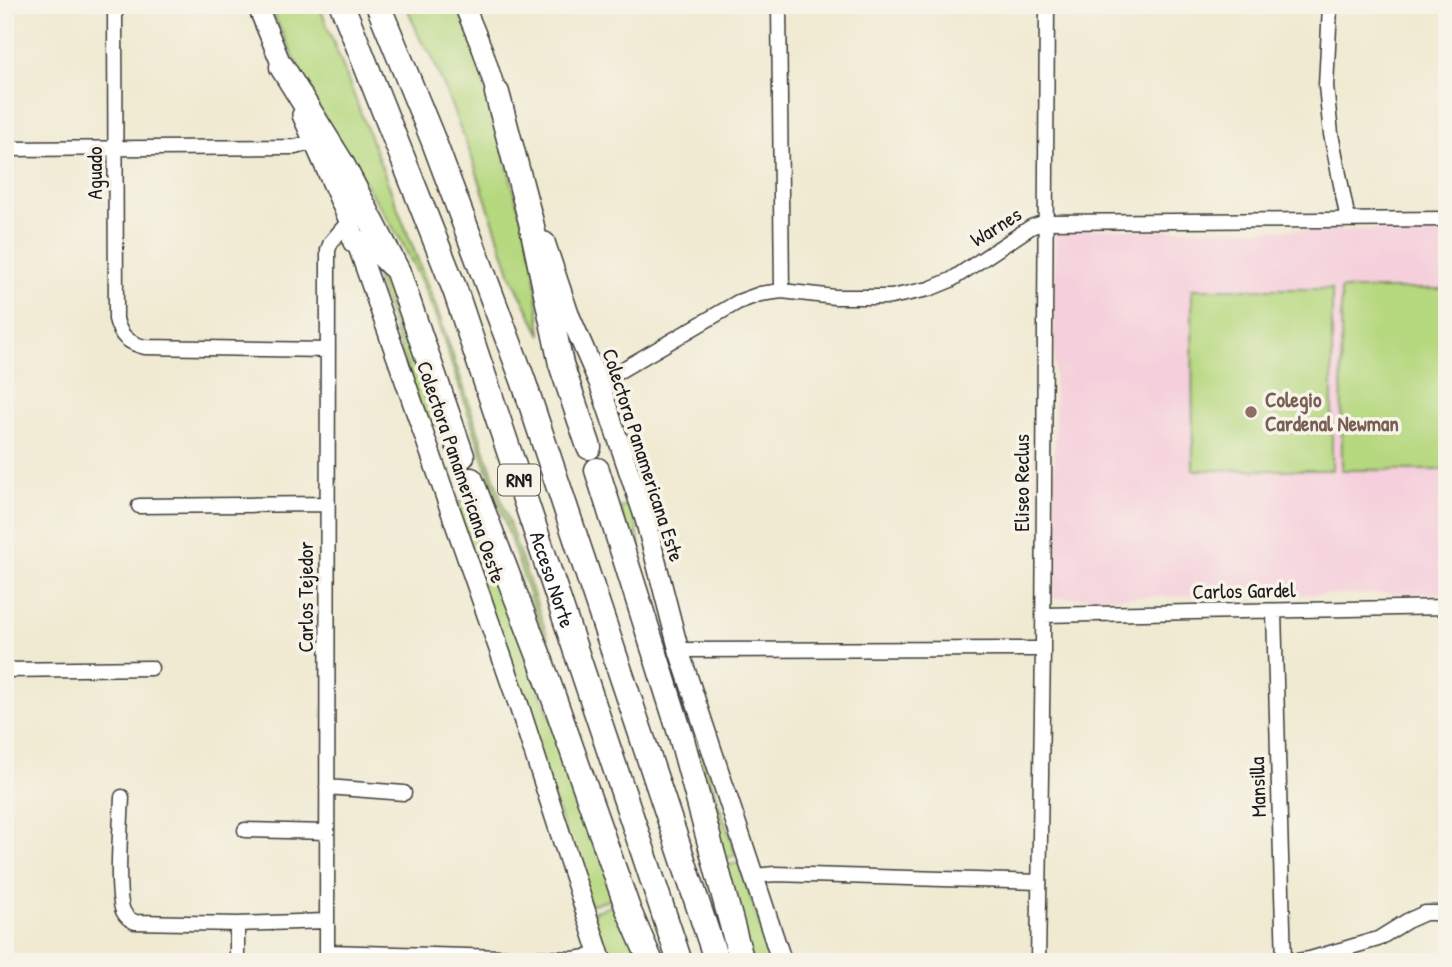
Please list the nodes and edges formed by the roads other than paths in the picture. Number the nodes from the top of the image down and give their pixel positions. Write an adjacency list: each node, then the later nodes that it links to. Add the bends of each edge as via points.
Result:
1 (115, 5): 12 (street, Aguado)
2 (257, 5): 9 (street, Colectora Panamericana Oeste)
3 (342, 5): 48 (highway, Acceso Norte / RN9, via 455,290)
4 (378, 5): 49 (highway, Acceso Norte / RN9, via 523,380)
5 (464, 5): 10 (street, Colectora Panamericana Este)
6 (779, 5): 19 (street)
7 (1047, 5): 16 (street, Eliseo Reclus)
8 (1330, 7): 15 (street, via 1326,86)
9 (282, 67): 11 (street, Colectora Panamericana Oeste); 18 (highway, via 341,162)
10 (497, 93): 21 (street, Colectora Panamericana Este, via 562,293); 50 (highway, via 561,364 681,736)
11 (313, 142): 12 (street, via 295,147); 17 (street, Colectora Panamericana Oeste)
12 (116, 148): 13 (street); 20 (street, Aguado, via 116,319 124,338 145,347)
13 (5, 149)
14 (1447, 219): 15 (street, Warnes)
15 (1348, 220): 16 (street, Warnes)
16 (1045, 222): 19 (street, Warnes, via 929,289 891,297); 28 (street, Eliseo Reclus)
17 (347, 232): 18 (highway, via 376,249); 20 (street, Carlos Tejedor, via 331,242 328,250); 44 (street, Colectora Panamericana Oeste, via 519,706)
18 (398, 272): 22 (highway)
19 (782, 291): 21 (street, Warnes, via 738,302)
20 (328, 350): 24 (street, Carlos Tejedor)
21 (599, 383): 30 (street, Colectora Panamericana Este)
22 (462, 456)
23 (471, 480): 47 (highway)
24 (327, 504): 25 (street); 33 (street, Carlos Tejedor)
25 (139, 506)
26 (1447, 607): 27 (street, Carlos Gardel)
27 (1275, 612): 28 (street, Carlos Gardel); 53 (street, Mansilla)
28 (1043, 615): 29 (street, Eliseo Reclus)
29 (1043, 649): 30 (street); 39 (street, Eliseo Reclus)
30 (687, 651): 38 (street, Colectora Panamericana Este)
31 (151, 668): 32 (street)
32 (5, 670)
33 (327, 787): 34 (street); 37 (street, Carlos Tejedor)
34 (404, 793)
35 (122, 797): 42 (street, via 120,893 128,919)
36 (245, 830): 37 (street)
37 (327, 832): 41 (street, Carlos Tejedor)
38 (754, 876): 39 (street); 51 (street, Colectora Panamericana Este)
39 (1039, 882): 52 (street, Eliseo Reclus)
40 (1447, 913): 54 (street, via 1425,913 1378,939)
41 (326, 921): 42 (street); 43 (street, Carlos Tejedor)
42 (237, 923): 46 (street)
43 (328, 957): 45 (street)
44 (601, 958): 45 (street)
45 (471, 959)
46 (237, 962)
47 (651, 962)
48 (680, 962)
49 (717, 962)
50 (742, 962)
51 (782, 962)
52 (1038, 962)
53 (1284, 962)
54 (1290, 962)

